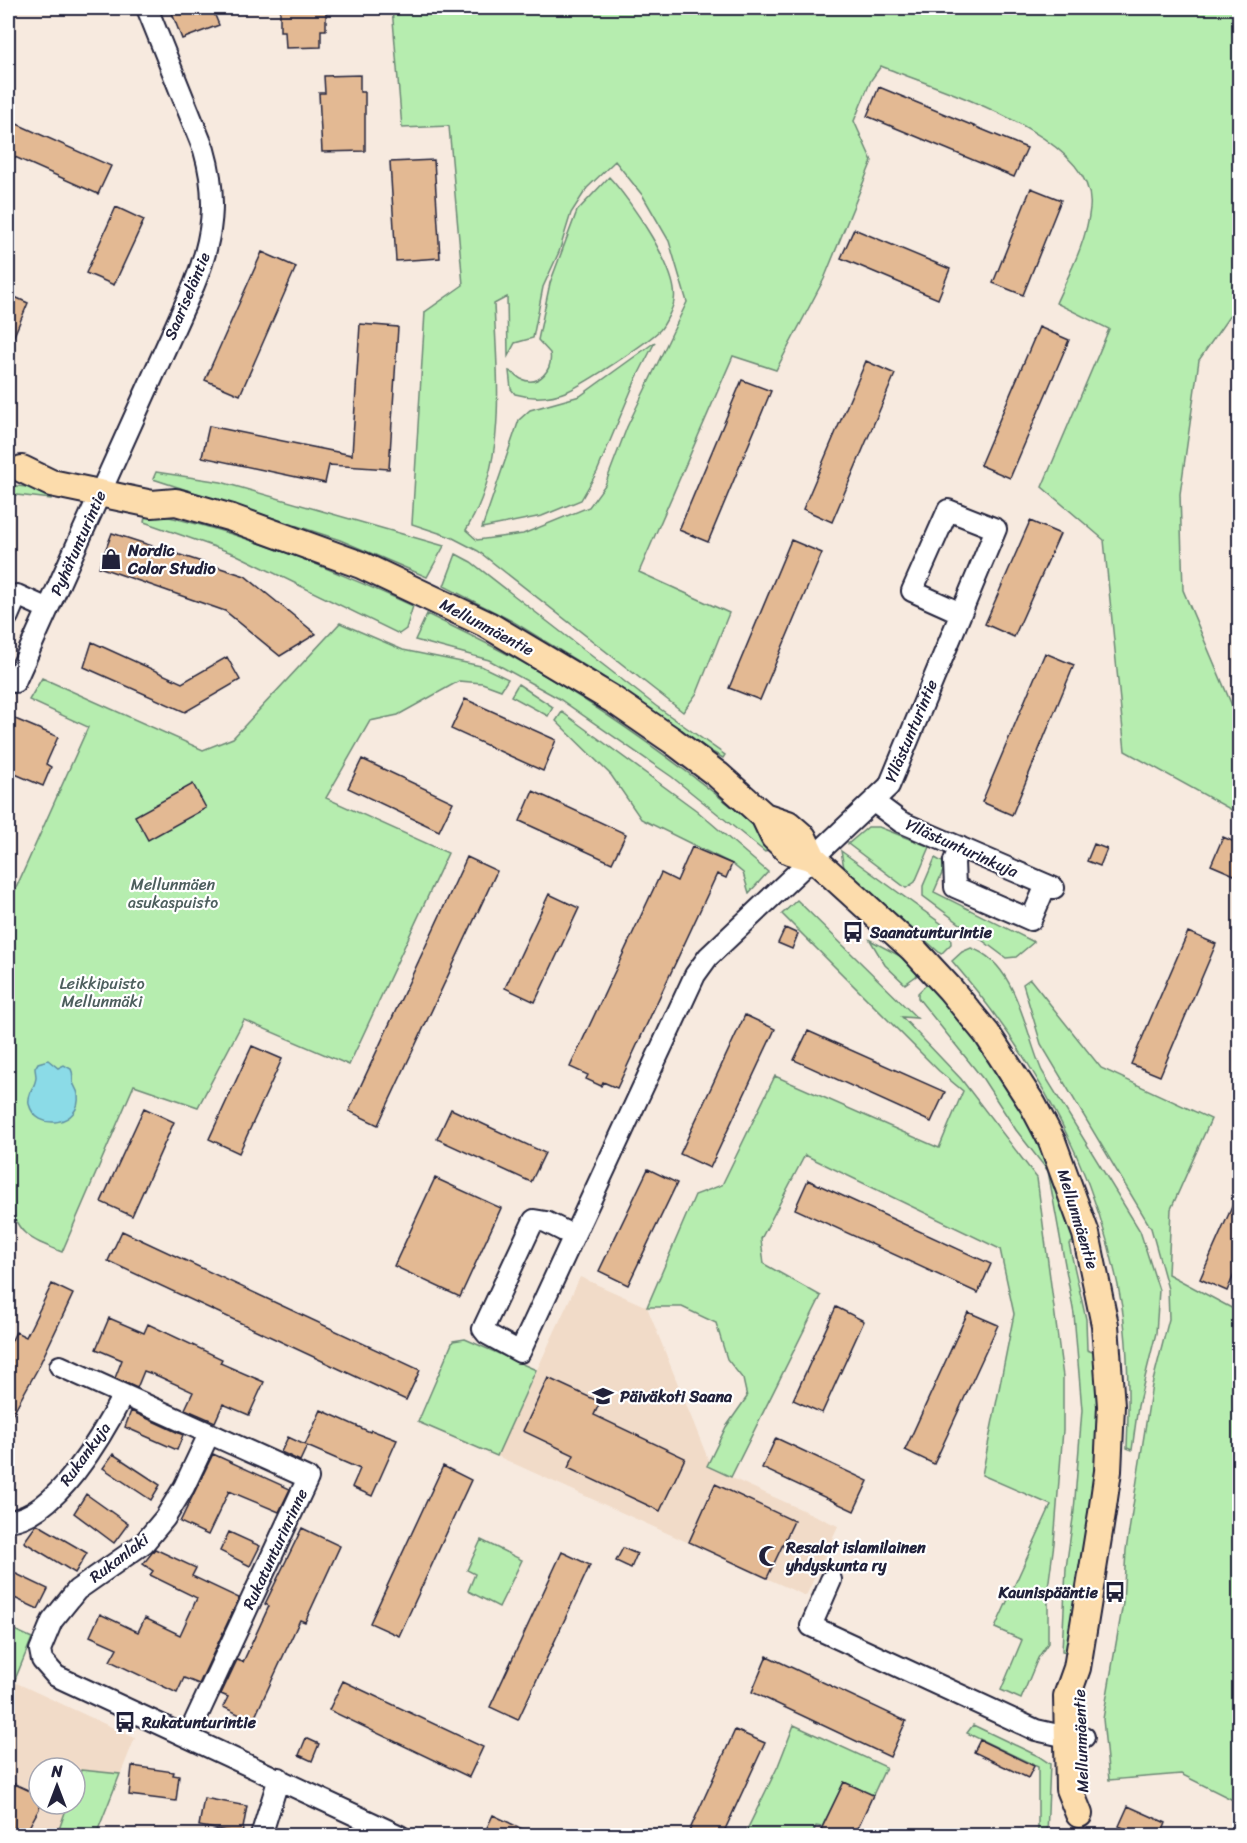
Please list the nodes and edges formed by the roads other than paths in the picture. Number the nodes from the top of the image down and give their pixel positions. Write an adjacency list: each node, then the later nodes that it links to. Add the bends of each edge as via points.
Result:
1 (147, 8): 3 (street, Saariseläntie, via 204,150 211,173 213,221 203,264)
2 (15, 468): 3 (main road, Mellunmäentie, via 51,483)
3 (105, 484): 4 (street, Pyhätunturintie); 10 (main road, Mellunmäentie, via 156,489 176,502 361,565 488,625 612,699 673,741 764,816 788,824 803,837)
4 (48, 609): 6 (street, Pyhätunturintie, via 17,595); 7 (street, Pyhätunturintie, via 15,682)
5 (961, 613): 5 (street, Yllästunturintie, via 996,530 948,510 912,591); 8 (street, Yllästunturintie, via 889,786)
6 (8, 616)
7 (8, 678)
8 (874, 802): 9 (street, Yllästunturinkuja, via 901,822); 10 (street, Yllästunturintie)
9 (960, 847): 9 (street, Yllästunturinkuja, via 1050,887 1031,920 955,887 954,861)
10 (813, 858): 11 (street, via 708,957 695,975); 18 (main road, Mellunmäentie, via 950,988 1009,1066 1052,1141 1086,1234 1109,1357 1110,1437 1077,1668 1067,1696)
11 (574, 1236): 11 (street, via 520,1353 486,1334 483,1329 534,1220)
12 (60, 1366): 13 (street, Rukatunturinrinne)
13 (123, 1395): 14 (street, Rukatunturinrinne); 15 (street, Rukankuja, via 102,1437 64,1486 28,1515)
14 (209, 1434): 17 (street, Rukatunturinrinne, via 308,1478); 17 (street, Rukanlaki, via 165,1518 144,1543 77,1590 52,1621 40,1650 42,1660 56,1676)
15 (8, 1521)
16 (831, 1580): 18 (street, via 811,1626 1036,1730)
17 (188, 1736): 19 (street)
18 (1076, 1737): 20 (main road, Mellunmäentie, via 1069,1790)
19 (279, 1778): 21 (street); 22 (street)
20 (1080, 1825)
21 (261, 1836)
22 (400, 1836)

